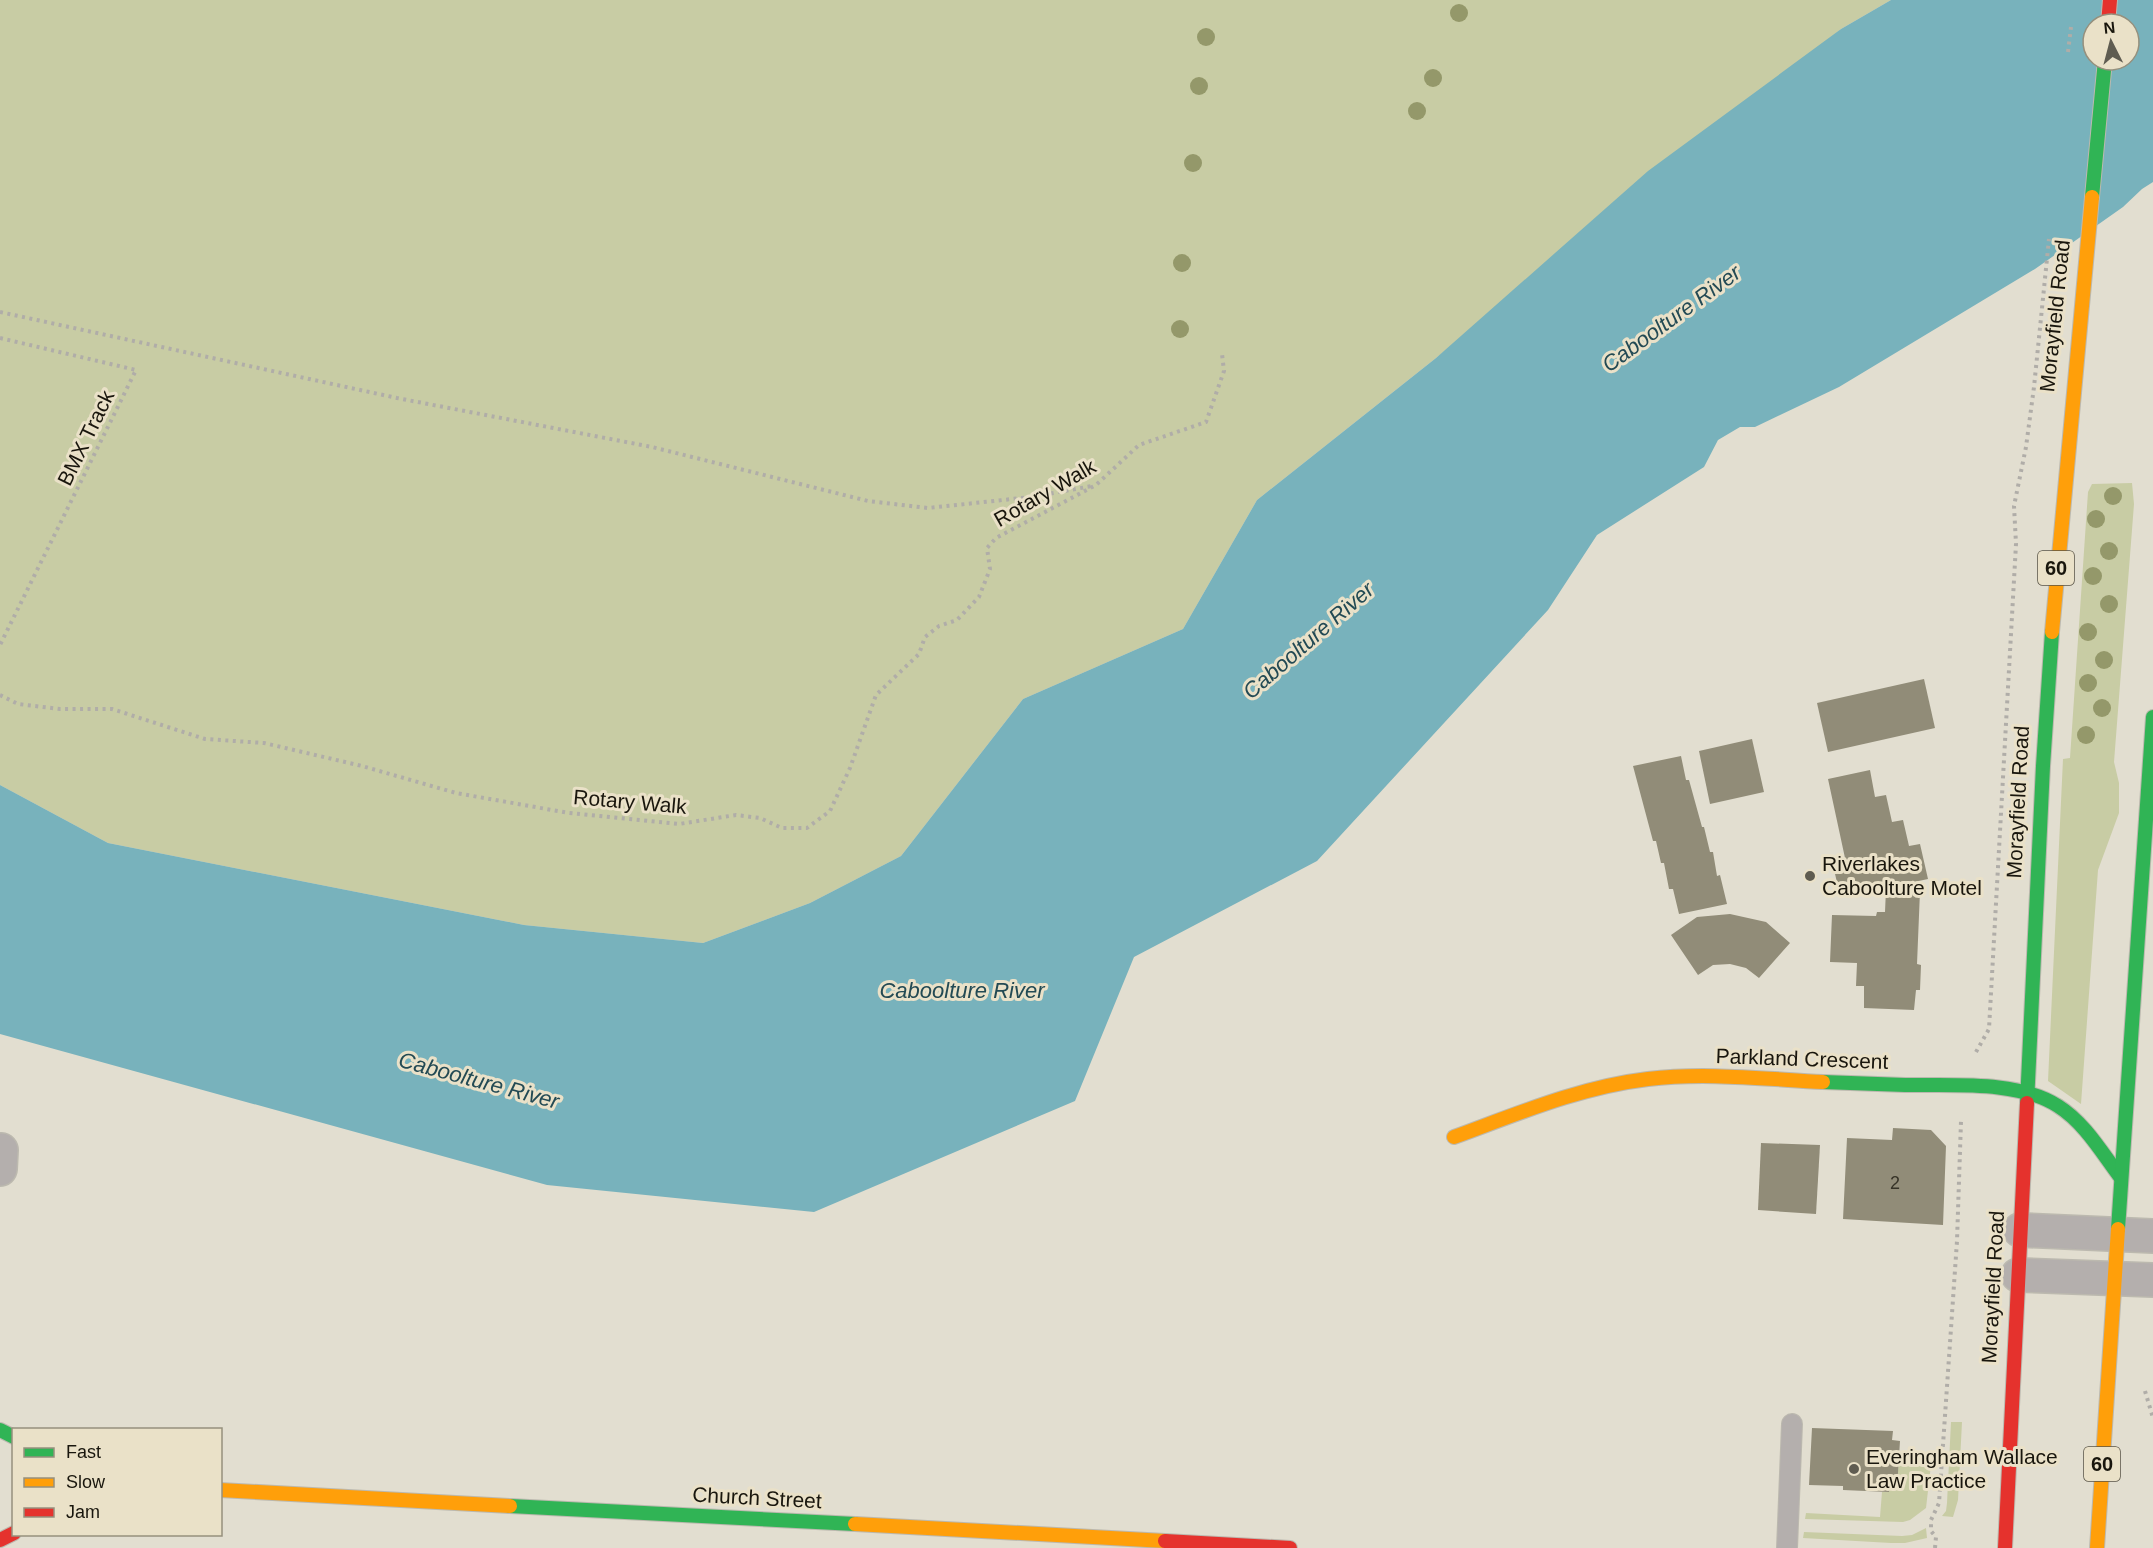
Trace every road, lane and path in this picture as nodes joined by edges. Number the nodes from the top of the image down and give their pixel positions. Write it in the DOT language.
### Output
graph roads {
  1 [pos="2103,72"];
  2 [pos="0,312"];
  3 [pos="0,338"];
  4 [pos="1222,354"];
  5 [pos="2034,387"];
  6 [pos="1096,485"];
  7 [pos="0,645"];
  8 [pos="0,695"];
  9 [pos="2153,717"];
  10 [pos="2150,802"];
  11 [pos="1967,1087"];
  12 [pos="2027,1093"];
  13 [pos="1454,1137"];
  14 [pos="2121,1178"];
  15 [pos="2020,1230"];
  16 [pos="2118,1234"];
  17 [pos="2153,1236"];
  18 [pos="2018,1275"];
  19 [pos="2115,1279"];
  20 [pos="2153,1280"];
  21 [pos="1792,1424"];
  22 [pos="222,1490"];
  23 [pos="1290,1548"];
  24 [pos="1787,1548"];
  25 [pos="1935,1548"];
  26 [pos="2005,1548"];
  27 [pos="2097,1548"];
  1 -- 12 [label="main road, Morayfield Road / 60"];
  2 -- 6 [label="path"];
  3 -- 7 [label="path, BMX Track"];
  4 -- 6 [label="path, Rotary Walk"];
  5 -- 11 [label="path"];
  6 -- 8 [label="path, Rotary Walk"];
  9 -- 10 [label="main road, 60"];
  10 -- 14 [label="main road, 60"];
  11 -- 12 [label="main road, Parkland Crescent"];
  11 -- 13 [label="main road, Parkland Crescent"];
  11 -- 25 [label="path"];
  12 -- 14 [label="main road, Parkland Crescent"];
  12 -- 15 [label="main road, Morayfield Road / 60"];
  14 -- 16 [label="main road, 60"];
  15 -- 16 [label="street"];
  15 -- 18 [label="main road, Morayfield Road / 60"];
  16 -- 17 [label="street"];
  16 -- 19 [label="main road, 60"];
  18 -- 19 [label="street"];
  18 -- 26 [label="main road, Morayfield Road / 60"];
  19 -- 20 [label="street"];
  19 -- 27 [label="main road, 60"];
  21 -- 24 [label="lane"];
  22 -- 23 [label="main road, Church Street"];
}
